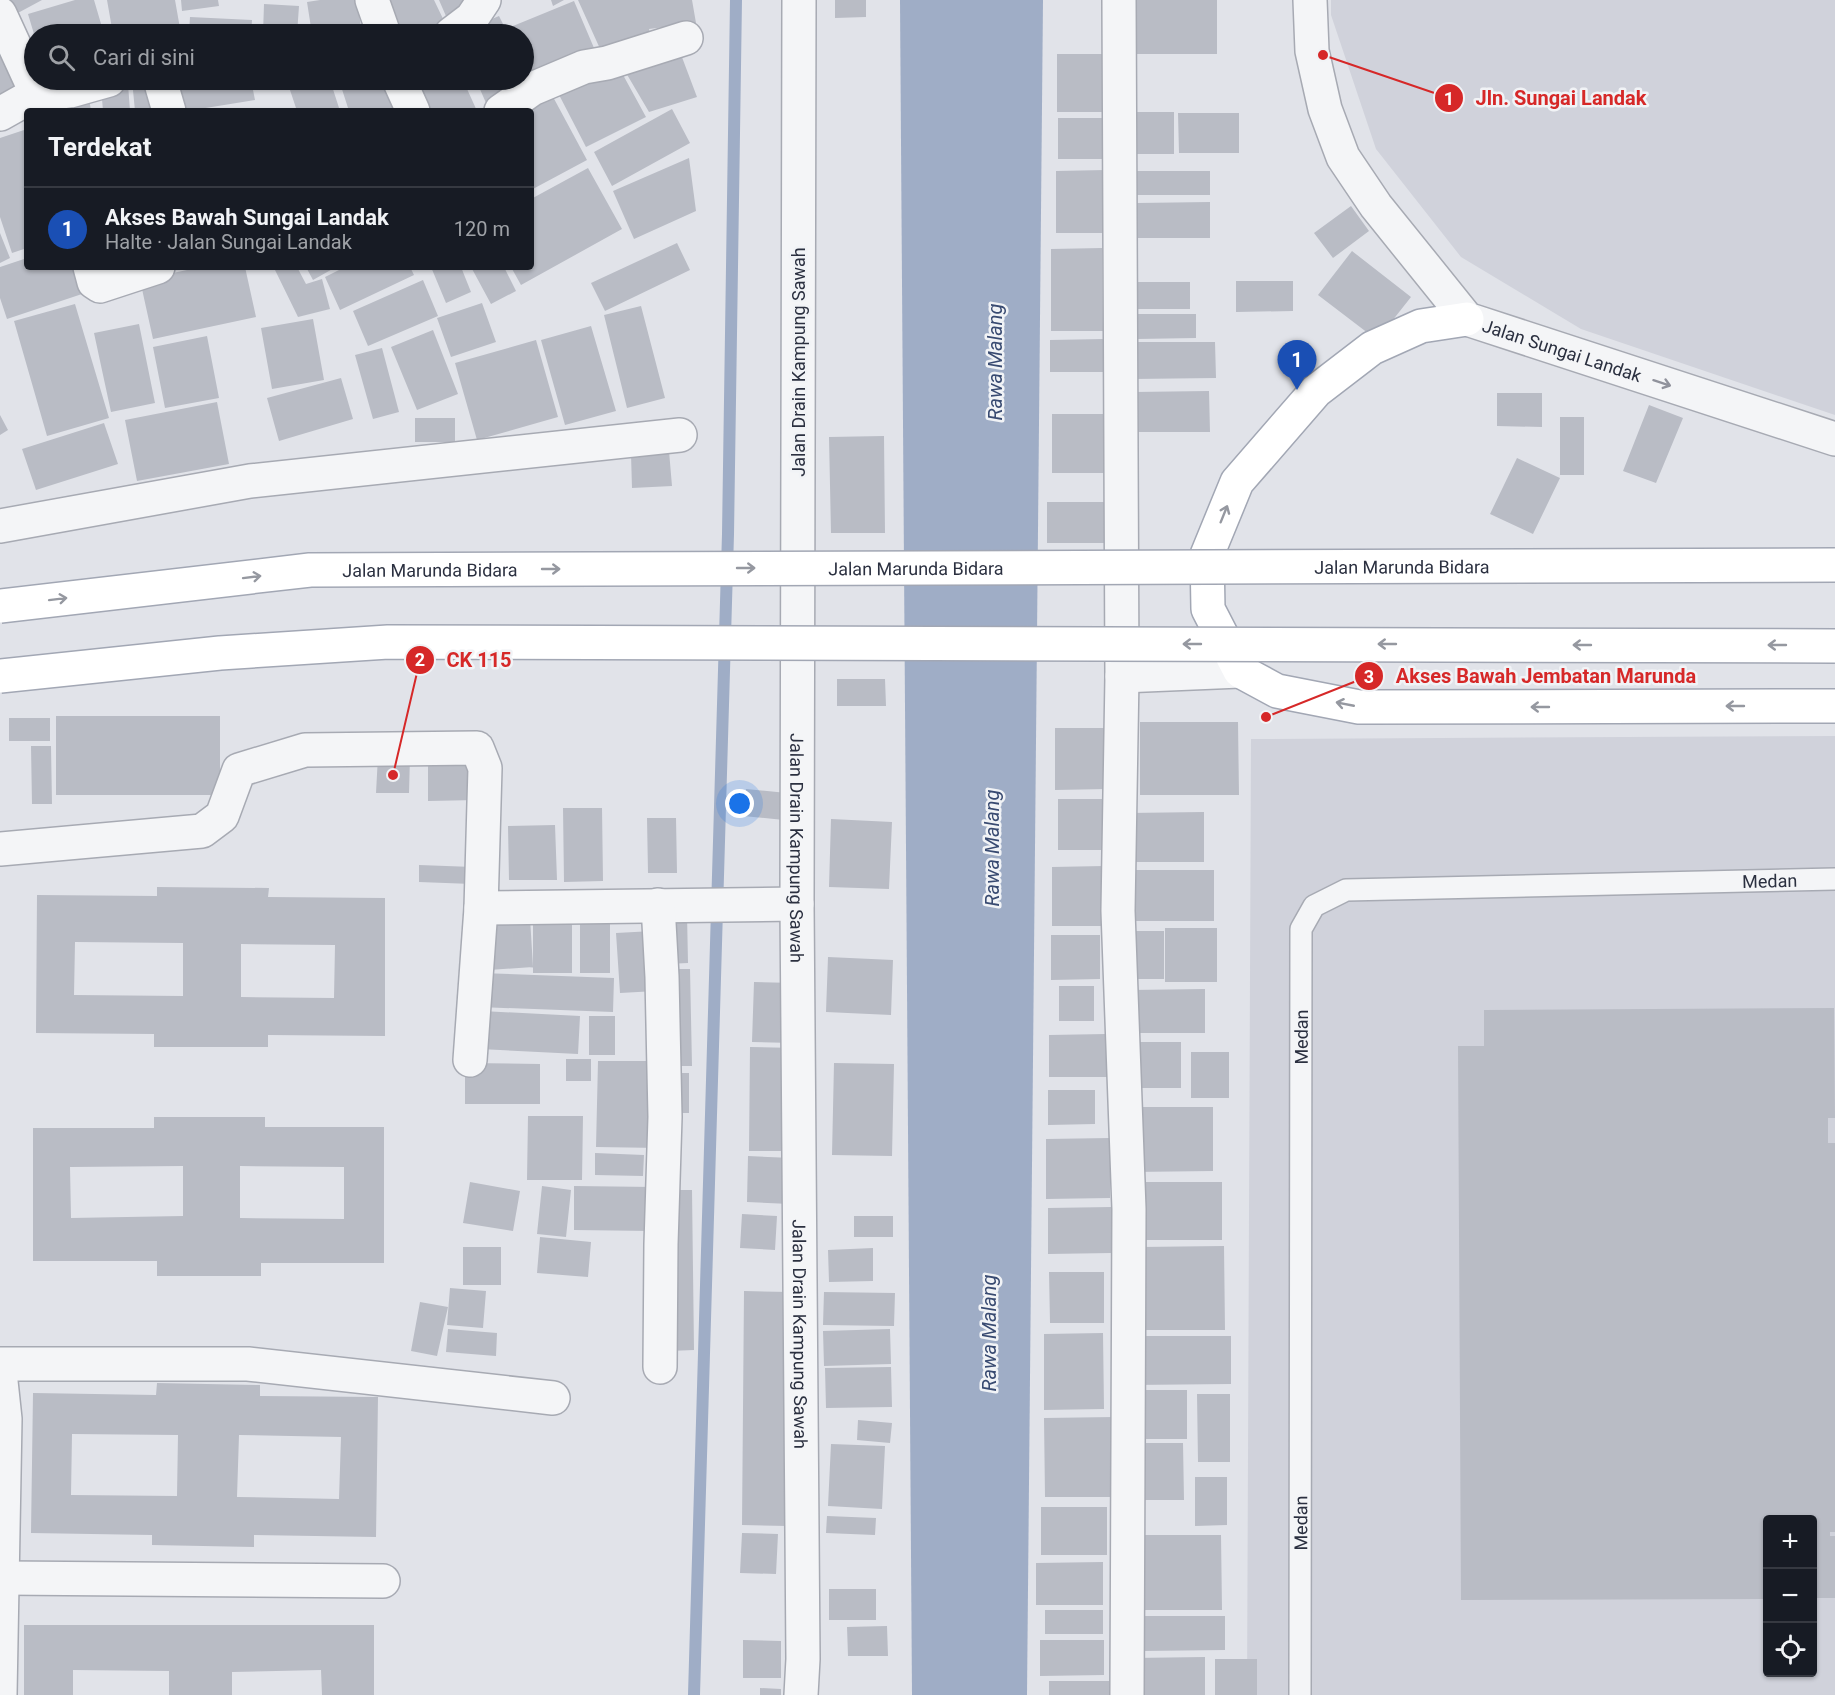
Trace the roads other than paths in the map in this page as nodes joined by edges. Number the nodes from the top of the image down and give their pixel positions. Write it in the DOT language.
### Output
graph roads {
  1 [pos="372,0"];
  2 [pos="484,0"];
  3 [pos="799,0"];
  4 [pos="1119,0"];
  5 [pos="1310,0"];
  6 [pos="0,14"];
  7 [pos="380,24"];
  8 [pos="464,24"];
  9 [pos="686,38"];
  10 [pos="24,66"];
  11 [pos="534,89"];
  12 [pos="74,90"];
  13 [pos="163,90"];
  14 [pos="404,90"];
  15 [pos="532,90"];
  16 [pos="35,103"];
  17 [pos="168,108"];
  18 [pos="412,108"];
  19 [pos="505,108"];
  20 [pos="0,114"];
  21 [pos="91,270"];
  22 [pos="149,270"];
  23 [pos="1467,319"];
  24 [pos="680,435"];
  25 [pos="1835,439"];
  26 [pos="0,526"];
  27 [pos="1122,555"];
  28 [pos="1207,555"];
  29 [pos="1835,565"];
  30 [pos="0,606"];
  31 [pos="1835,645"];
  32 [pos="1240,670"];
  33 [pos="0,676"];
  34 [pos="1122,676"];
  35 [pos="1835,706"];
  36 [pos="0,849"];
  37 [pos="1835,879"];
  38 [pos="797,904"];
  39 [pos="670,905"];
  40 [pos="481,908"];
  41 [pos="470,1060"];
  42 [pos="0,1364"];
  43 [pos="660,1367"];
  44 [pos="0,1372"];
  45 [pos="553,1398"];
  46 [pos="3,1578"];
  47 [pos="383,1581"];
  48 [pos="0,1695"];
  49 [pos="801,1695"];
  50 [pos="1127,1695"];
  51 [pos="1300,1695"];
  1 -- 7 [label="street"];
  2 -- 8 [label="street"];
  3 -- 38 [label="street, Jalan Drain Kampung Sawah"];
  4 -- 27 [label="street"];
  5 -- 23 [label="street, Jalan Sungai Landak"];
  6 -- 10 [label="street"];
  9 -- 11 [label="street"];
  12 -- 16 [label="street"];
  13 -- 17 [label="street"];
  14 -- 18 [label="street"];
  15 -- 19 [label="street"];
  16 -- 20 [label="street"];
  21 -- 22 [label="street"];
  23 -- 25 [label="street, Jalan Sungai Landak, one-way"];
  28 -- 23 [label="main road, one-way"];
  24 -- 26 [label="street"];
  27 -- 28 [label="street"];
  27 -- 34 [label="street"];
  28 -- 32 [label="main road"];
  30 -- 29 [label="main road, Jalan Marunda Bidara, one-way, bridge"];
  31 -- 33 [label="main road, one-way, bridge"];
  32 -- 34 [label="street"];
  35 -- 32 [label="main road, one-way"];
  34 -- 50 [label="street"];
  36 -- 40 [label="street"];
  37 -- 51 [label="lane, Medan"];
  38 -- 39 [label="street"];
  38 -- 49 [label="street, Jalan Drain Kampung Sawah"];
  39 -- 40 [label="street"];
  39 -- 43 [label="street"];
  40 -- 41 [label="street"];
  42 -- 45 [label="street"];
  44 -- 46 [label="street"];
  46 -- 47 [label="street"];
  46 -- 48 [label="street"];
}
